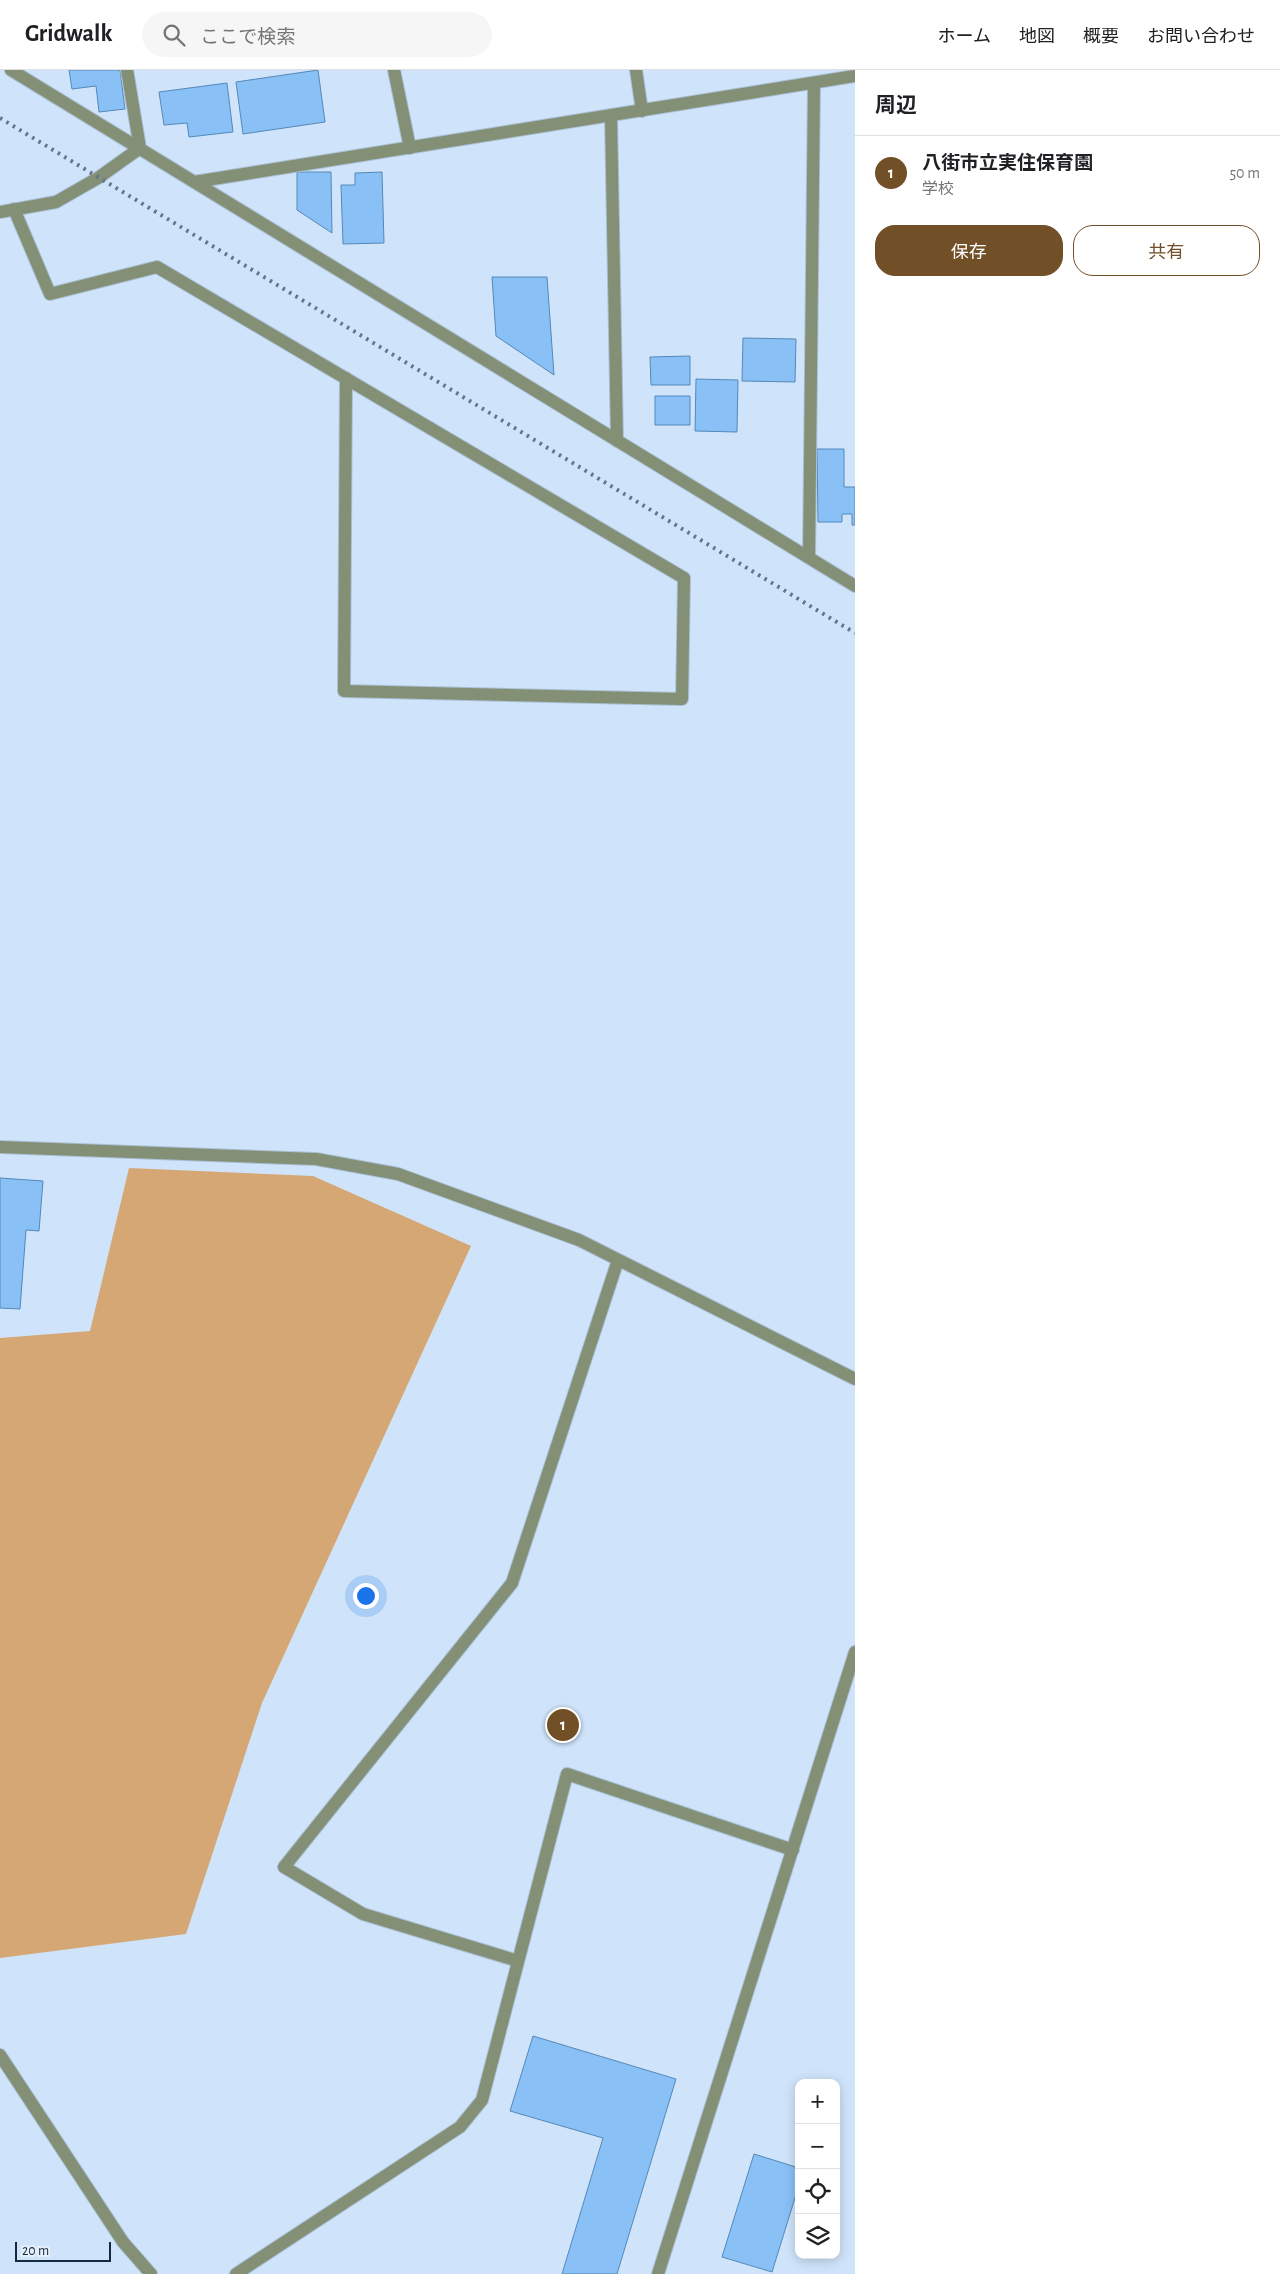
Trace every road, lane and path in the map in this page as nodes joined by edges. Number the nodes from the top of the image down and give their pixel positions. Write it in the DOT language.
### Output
graph roads {
  1 [pos="11,70"];
  2 [pos="127,70"];
  3 [pos="394,70"];
  4 [pos="636,70"];
  5 [pos="826,75"];
  6 [pos="855,76"];
  7 [pos="814,83"];
  8 [pos="642,111"];
  9 [pos="611,116"];
  10 [pos="140,148"];
  11 [pos="410,148"];
  12 [pos="194,182"];
  13 [pos="14,209"];
  14 [pos="0,212"];
  15 [pos="346,378"];
  16 [pos="617,441"];
  17 [pos="809,558"];
  18 [pos="855,586"];
  19 [pos="0,1147"];
  20 [pos="618,1260"];
  21 [pos="855,1379"];
  22 [pos="855,1652"];
  23 [pos="793,1850"];
  24 [pos="518,1961"];
  25 [pos="0,2055"];
  26 [pos="151,2274"];
  27 [pos="236,2274"];
  28 [pos="658,2274"];
  1 -- 10 [label="street"];
  2 -- 10 [label="street"];
  3 -- 11 [label="street"];
  4 -- 8 [label="street"];
  5 -- 6 [label="street"];
  5 -- 7 [label="street"];
  7 -- 8 [label="street"];
  7 -- 17 [label="street"];
  8 -- 9 [label="street"];
  9 -- 11 [label="street"];
  9 -- 16 [label="street"];
  10 -- 12 [label="street"];
  10 -- 13 [label="street"];
  11 -- 12 [label="street"];
  12 -- 16 [label="street"];
  13 -- 14 [label="street"];
  13 -- 15 [label="street"];
  15 -- 15 [label="street"];
  16 -- 17 [label="street"];
  17 -- 18 [label="street"];
  19 -- 20 [label="street"];
  20 -- 21 [label="street"];
  20 -- 24 [label="street"];
  22 -- 23 [label="street"];
  23 -- 24 [label="street"];
  23 -- 28 [label="street"];
  24 -- 27 [label="street"];
  25 -- 26 [label="street"];
}
